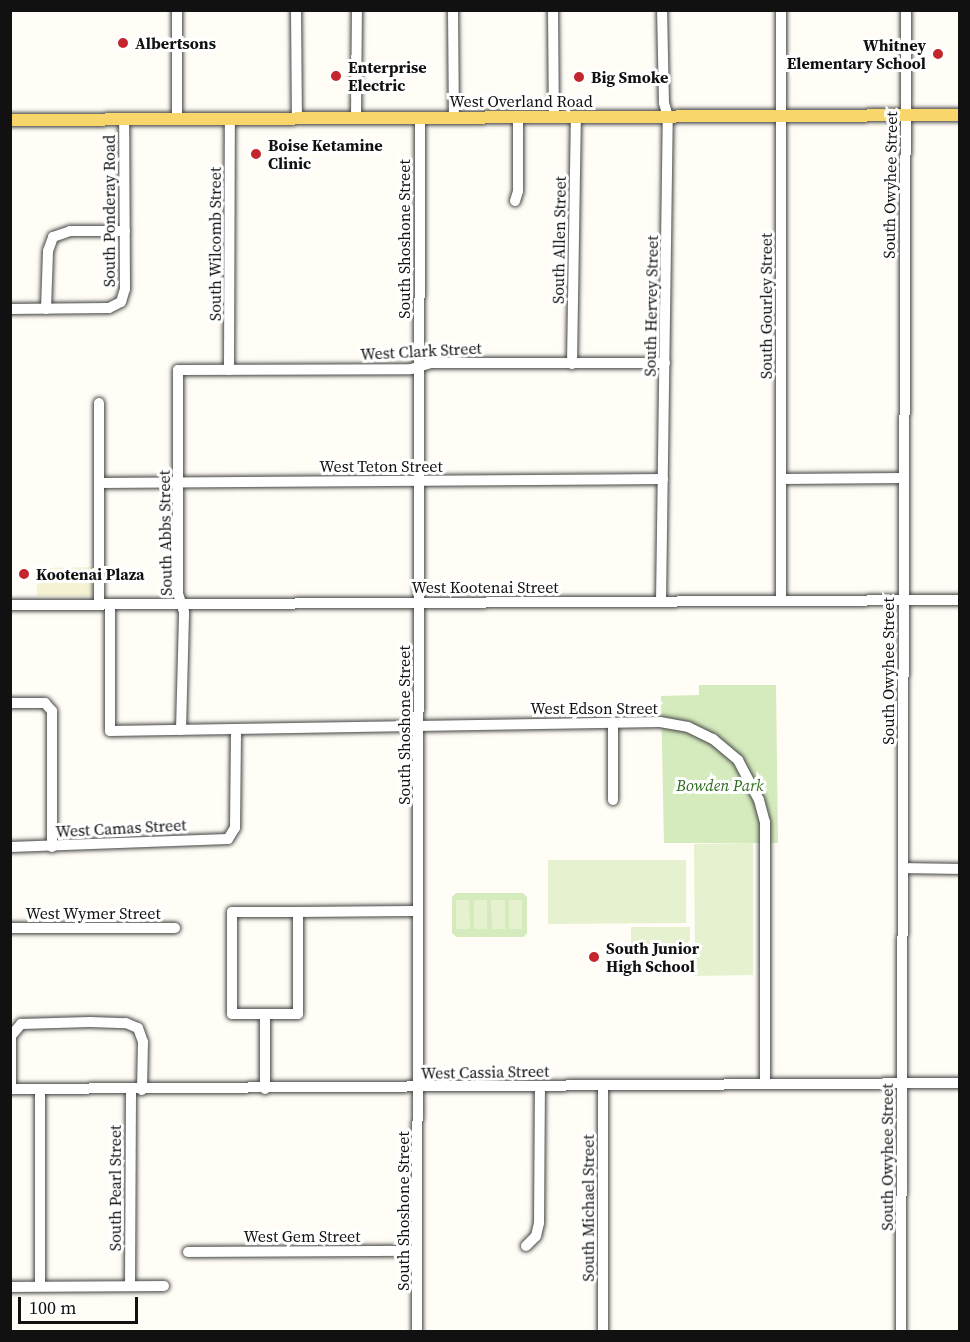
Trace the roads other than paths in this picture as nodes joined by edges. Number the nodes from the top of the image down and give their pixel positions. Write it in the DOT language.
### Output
graph roads {
  1 [pos="177,10"];
  2 [pos="296,10"];
  3 [pos="357,10"];
  4 [pos="453,10"];
  5 [pos="553,10"];
  6 [pos="662,10"];
  7 [pos="781,10"];
  8 [pos="906,10"];
  9 [pos="960,115"];
  10 [pos="781,116"];
  11 [pos="904,116"];
  12 [pos="554,117"];
  13 [pos="576,117"];
  14 [pos="668,117"];
  15 [pos="356,118"];
  16 [pos="420,118"];
  17 [pos="454,118"];
  18 [pos="518,118"];
  19 [pos="177,119"];
  20 [pos="230,119"];
  21 [pos="297,119"];
  22 [pos="16,120"];
  23 [pos="124,120"];
  24 [pos="10,127"];
  25 [pos="514,201"];
  26 [pos="125,231"];
  27 [pos="10,309"];
  28 [pos="46,309"];
  29 [pos="664,363"];
  30 [pos="572,364"];
  31 [pos="419,365"];
  32 [pos="178,370"];
  33 [pos="229,370"];
  34 [pos="99,403"];
  35 [pos="903,478"];
  36 [pos="663,479"];
  37 [pos="782,479"];
  38 [pos="419,481"];
  39 [pos="179,482"];
  40 [pos="99,483"];
  41 [pos="960,600"];
  42 [pos="781,601"];
  43 [pos="903,601"];
  44 [pos="418,602"];
  45 [pos="661,602"];
  46 [pos="182,604"];
  47 [pos="10,605"];
  48 [pos="104,605"];
  49 [pos="10,704"];
  50 [pos="613,722"];
  51 [pos="418,723"];
  52 [pos="181,730"];
  53 [pos="236,730"];
  54 [pos="613,800"];
  55 [pos="10,847"];
  56 [pos="52,847"];
  57 [pos="903,868"];
  58 [pos="960,868"];
  59 [pos="418,911"];
  60 [pos="298,912"];
  61 [pos="10,928"];
  62 [pos="175,928"];
  63 [pos="265,1014"];
  64 [pos="960,1083"];
  65 [pos="765,1084"];
  66 [pos="902,1084"];
  67 [pos="603,1085"];
  68 [pos="540,1086"];
  69 [pos="418,1088"];
  70 [pos="11,1089"];
  71 [pos="265,1089"];
  72 [pos="131,1090"];
  73 [pos="142,1090"];
  74 [pos="40,1091"];
  75 [pos="526,1246"];
  76 [pos="417,1251"];
  77 [pos="188,1252"];
  78 [pos="40,1286"];
  79 [pos="130,1286"];
  80 [pos="164,1286"];
  81 [pos="10,1287"];
  82 [pos="417,1332"];
  83 [pos="603,1332"];
  84 [pos="901,1332"];
  1 -- 19 [label="street"];
  2 -- 21 [label="street"];
  3 -- 15 [label="street"];
  4 -- 17 [label="street"];
  5 -- 12 [label="street"];
  6 -- 14 [label="street, South Hervey Street"];
  7 -- 10 [label="street, South Gourley Street"];
  8 -- 11 [label="street, South Owyhee Street"];
  9 -- 11 [label="main road, West Overland Road"];
  10 -- 11 [label="main road, West Overland Road"];
  10 -- 14 [label="main road, West Overland Road"];
  10 -- 37 [label="street, South Gourley Street"];
  11 -- 35 [label="street, South Owyhee Street"];
  12 -- 13 [label="main road, West Overland Road"];
  12 -- 18 [label="main road, West Overland Road"];
  13 -- 14 [label="main road, West Overland Road"];
  13 -- 30 [label="street, South Allen Street"];
  14 -- 29 [label="street, South Hervey Street"];
  15 -- 16 [label="main road, West Overland Road"];
  15 -- 21 [label="main road, West Overland Road"];
  16 -- 17 [label="main road, West Overland Road"];
  16 -- 31 [label="street, South Shoshone Street"];
  17 -- 18 [label="main road, West Overland Road"];
  18 -- 25 [label="street"];
  19 -- 20 [label="main road, West Overland Road"];
  19 -- 23 [label="main road, West Overland Road"];
  20 -- 21 [label="main road, West Overland Road"];
  20 -- 33 [label="street, South Wilcomb Street"];
  22 -- 23 [label="main road, West Overland Road"];
  22 -- 24 [label="main road"];
  23 -- 26 [label="street, South Ponderay Road"];
  26 -- 28 [label="street"];
  26 -- 28 [label="street, South Ponderay Road"];
  27 -- 28 [label="street"];
  29 -- 30 [label="street, West Clark Street"];
  29 -- 36 [label="street, South Hervey Street"];
  30 -- 31 [label="street, West Clark Street"];
  31 -- 33 [label="street, West Clark Street"];
  31 -- 38 [label="street, South Shoshone Street"];
  32 -- 33 [label="street, West Clark Street"];
  32 -- 39 [label="street, South Abbs Street"];
  34 -- 40 [label="street"];
  35 -- 37 [label="street"];
  35 -- 43 [label="street, South Owyhee Street"];
  36 -- 38 [label="street, West Teton Street"];
  36 -- 45 [label="street, South Hervey Street"];
  37 -- 42 [label="street, South Gourley Street"];
  38 -- 39 [label="street, West Teton Street"];
  38 -- 44 [label="street, South Shoshone Street"];
  39 -- 40 [label="street, West Teton Street"];
  39 -- 46 [label="street, South Abbs Street"];
  40 -- 48 [label="street"];
  41 -- 43 [label="street, West Kootenai Street"];
  42 -- 43 [label="street, West Kootenai Street"];
  42 -- 45 [label="street, West Kootenai Street"];
  43 -- 57 [label="street, South Owyhee Street"];
  44 -- 45 [label="street, West Kootenai Street"];
  44 -- 46 [label="street, West Kootenai Street"];
  44 -- 51 [label="street, South Shoshone Street"];
  46 -- 48 [label="street, West Kootenai Street"];
  46 -- 52 [label="street, South Abbs Street"];
  47 -- 48 [label="street, West Kootenai Street"];
  48 -- 52 [label="street, West Edson Street"];
  49 -- 56 [label="street"];
  50 -- 51 [label="street, West Edson Street"];
  50 -- 54 [label="street"];
  50 -- 65 [label="street, West Edson Street"];
  51 -- 53 [label="street, West Edson Street"];
  51 -- 59 [label="street, South Shoshone Street"];
  52 -- 53 [label="street, West Edson Street"];
  53 -- 56 [label="street, West Camas Street"];
  55 -- 56 [label="street, West Camas Street"];
  57 -- 58 [label="street"];
  57 -- 66 [label="street, South Owyhee Street"];
  59 -- 60 [label="street"];
  59 -- 69 [label="street, South Shoshone Street"];
  60 -- 63 [label="street"];
  60 -- 63 [label="street"];
  61 -- 62 [label="street, West Wymer Street"];
  63 -- 71 [label="street"];
  64 -- 66 [label="street, West Cassia Street"];
  65 -- 66 [label="street, West Cassia Street"];
  65 -- 67 [label="street, West Cassia Street"];
  66 -- 84 [label="street, South Owyhee Street"];
  67 -- 68 [label="street, West Cassia Street"];
  67 -- 83 [label="street, South Michael Street"];
  68 -- 69 [label="street, West Cassia Street"];
  68 -- 75 [label="street"];
  69 -- 71 [label="street, West Cassia Street"];
  69 -- 76 [label="street, South Shoshone Street"];
  70 -- 73 [label="street"];
  70 -- 74 [label="street, West Cassia Street"];
  71 -- 73 [label="street, West Cassia Street"];
  72 -- 73 [label="street, West Cassia Street"];
  72 -- 74 [label="street, West Cassia Street"];
  72 -- 79 [label="street, South Pearl Street"];
  74 -- 78 [label="street"];
  76 -- 77 [label="street, West Gem Street"];
  76 -- 82 [label="street, South Shoshone Street"];
  78 -- 79 [label="street"];
  78 -- 81 [label="street"];
  79 -- 80 [label="street"];
}
